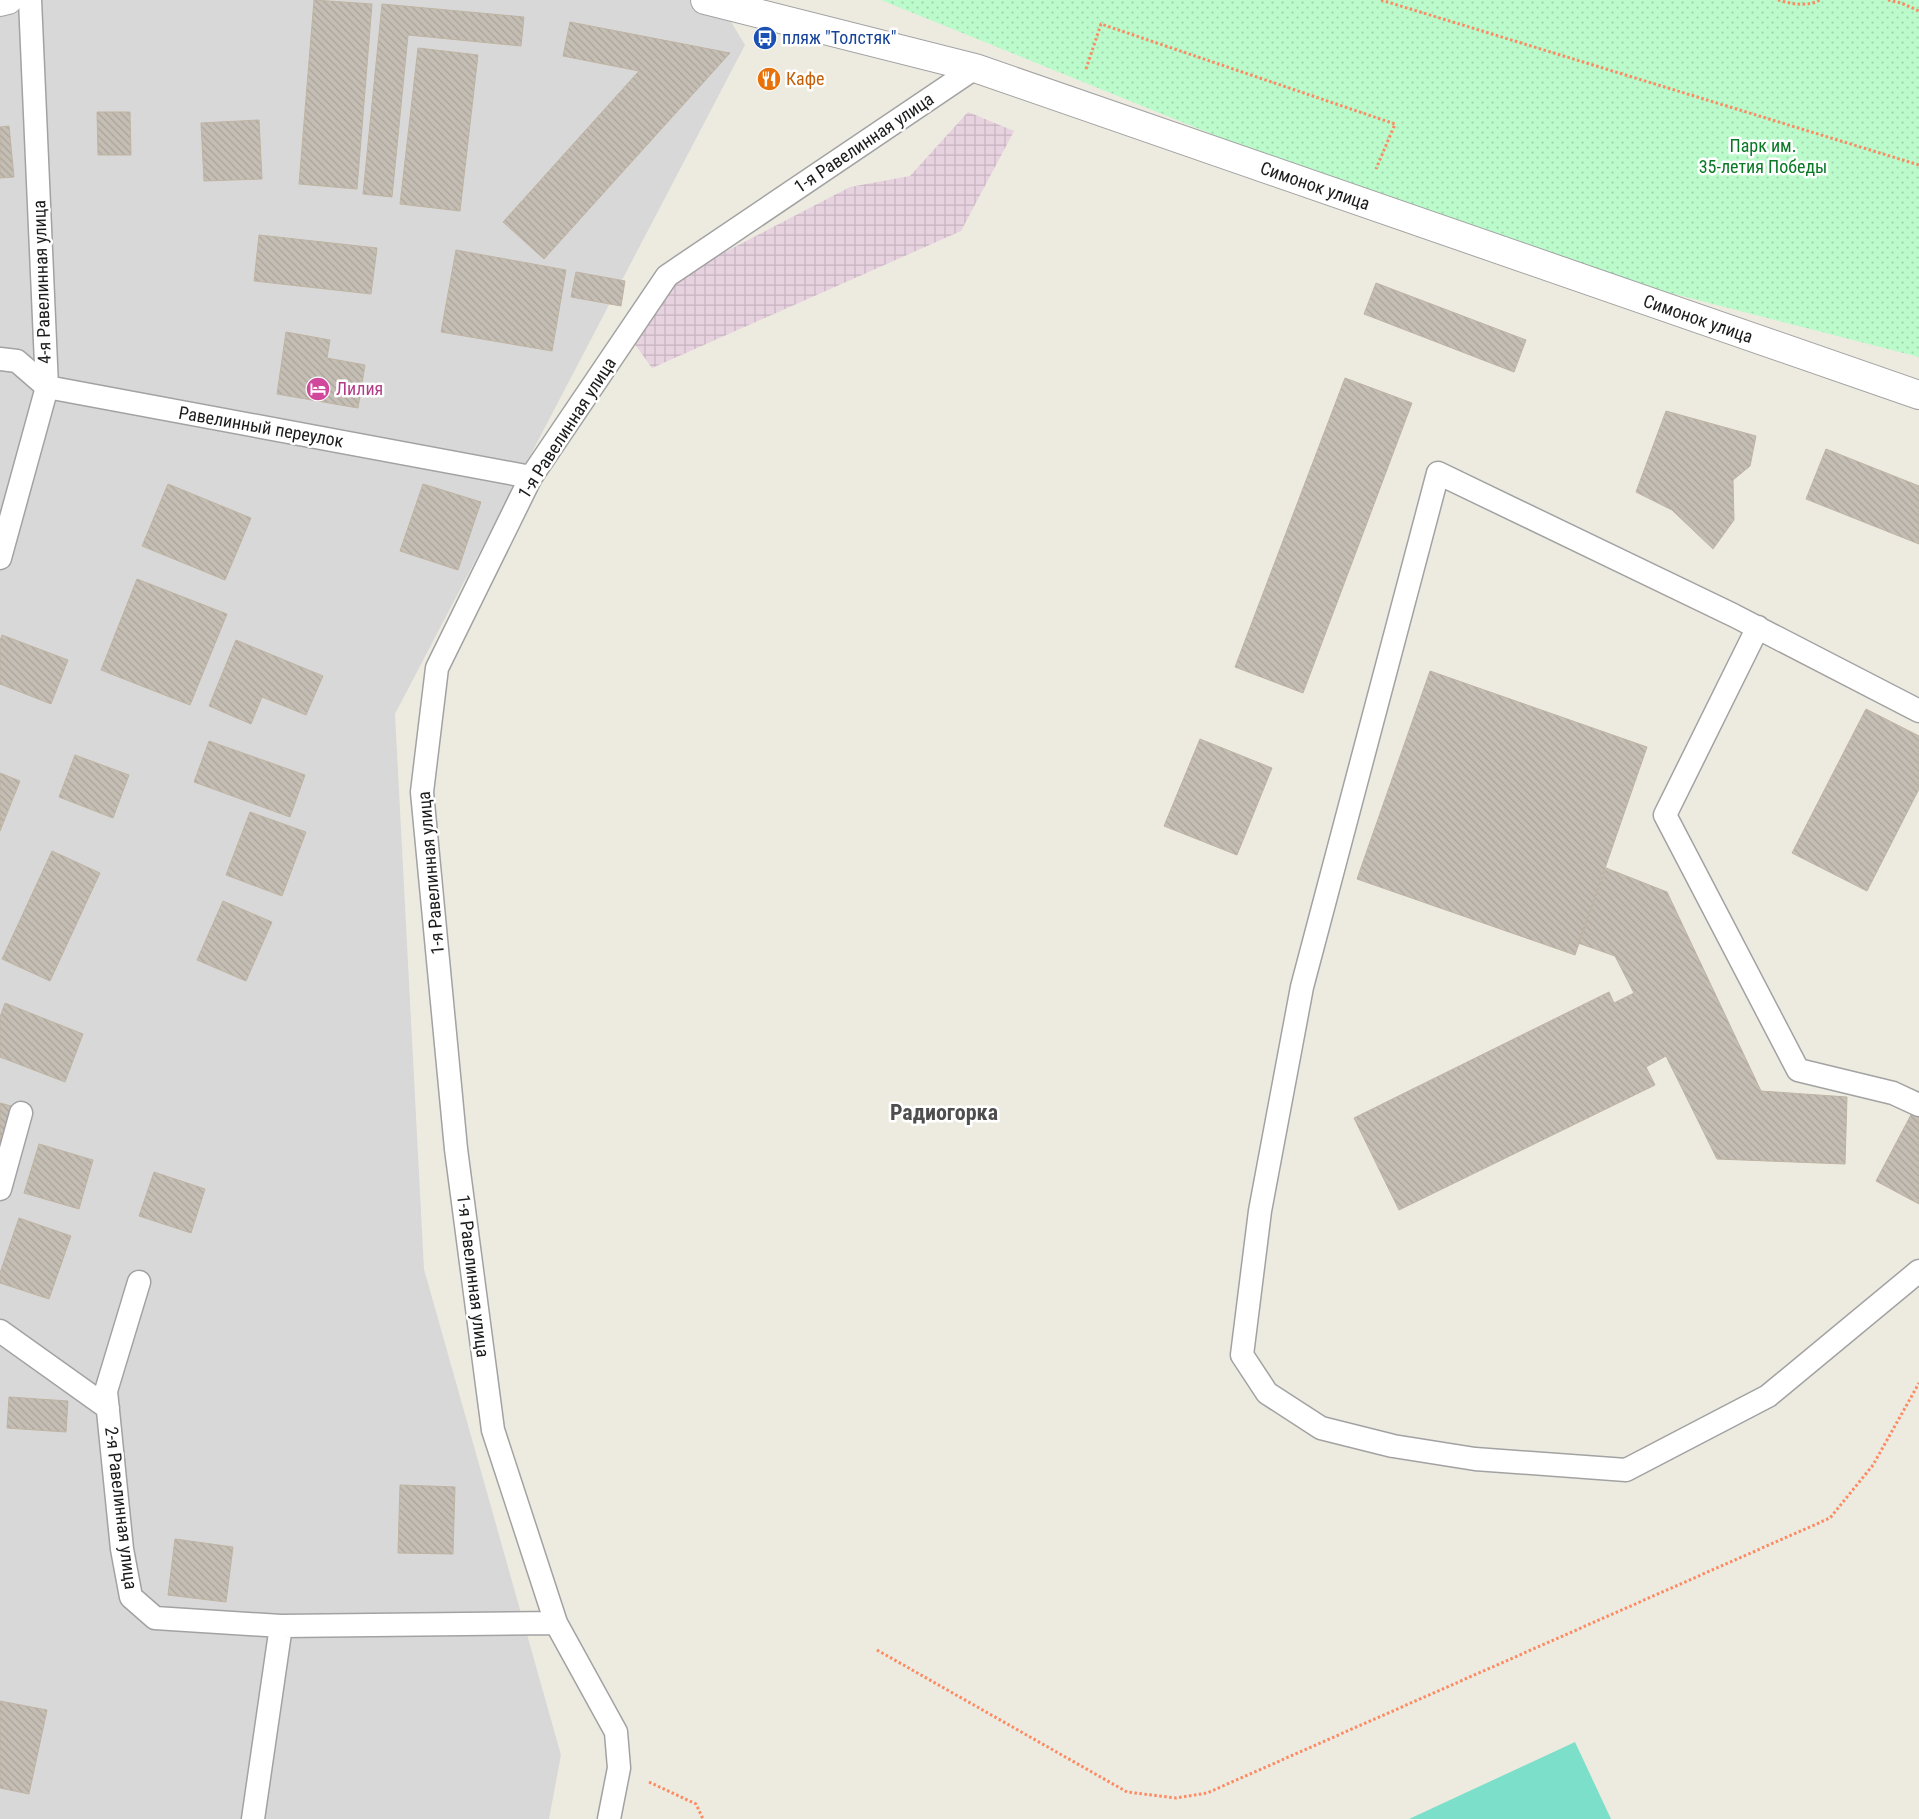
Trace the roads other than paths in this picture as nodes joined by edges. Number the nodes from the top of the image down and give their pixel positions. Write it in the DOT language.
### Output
graph roads {
  1 [pos="8,0"];
  2 [pos="30,0"];
  3 [pos="717,1"];
  4 [pos="0,2"];
  5 [pos="975,68"];
  6 [pos="0,359"];
  7 [pos="47,387"];
  8 [pos="1919,395"];
  9 [pos="531,477"];
  10 [pos="0,558"];
  11 [pos="1758,627"];
  12 [pos="1919,711"];
  13 [pos="1919,1105"];
  14 [pos="21,1113"];
  15 [pos="0,1189"];
  16 [pos="1919,1272"];
  17 [pos="139,1282"];
  18 [pos="0,1331"];
  19 [pos="108,1408"];
  20 [pos="556,1623"];
  21 [pos="281,1626"];
  22 [pos="253,1819"];
  23 [pos="609,1819"];
  1 -- 4 [label="street"];
  2 -- 7 [label="lane, 4-я Равелинная улица"];
  3 -- 5 [label="street, Симонок улица"];
  5 -- 8 [label="street, Симонок улица"];
  5 -- 9 [label="lane, 1-я Равелинная улица"];
  6 -- 7 [label="lane"];
  7 -- 9 [label="lane, Равелинный переулок"];
  7 -- 10 [label="lane, 4-я Равелинная улица"];
  9 -- 20 [label="lane, 1-я Равелинная улица"];
  11 -- 12 [label="lane"];
  11 -- 13 [label="lane"];
  11 -- 16 [label="lane"];
  14 -- 15 [label="lane"];
  17 -- 19 [label="lane, 2-я Равелинная улица"];
  18 -- 19 [label="lane"];
  19 -- 21 [label="lane, 2-я Равелинная улица"];
  20 -- 21 [label="lane, 2-я Равелинная улица"];
  20 -- 23 [label="lane, 1-я Равелинная улица"];
  21 -- 22 [label="lane"];
}
